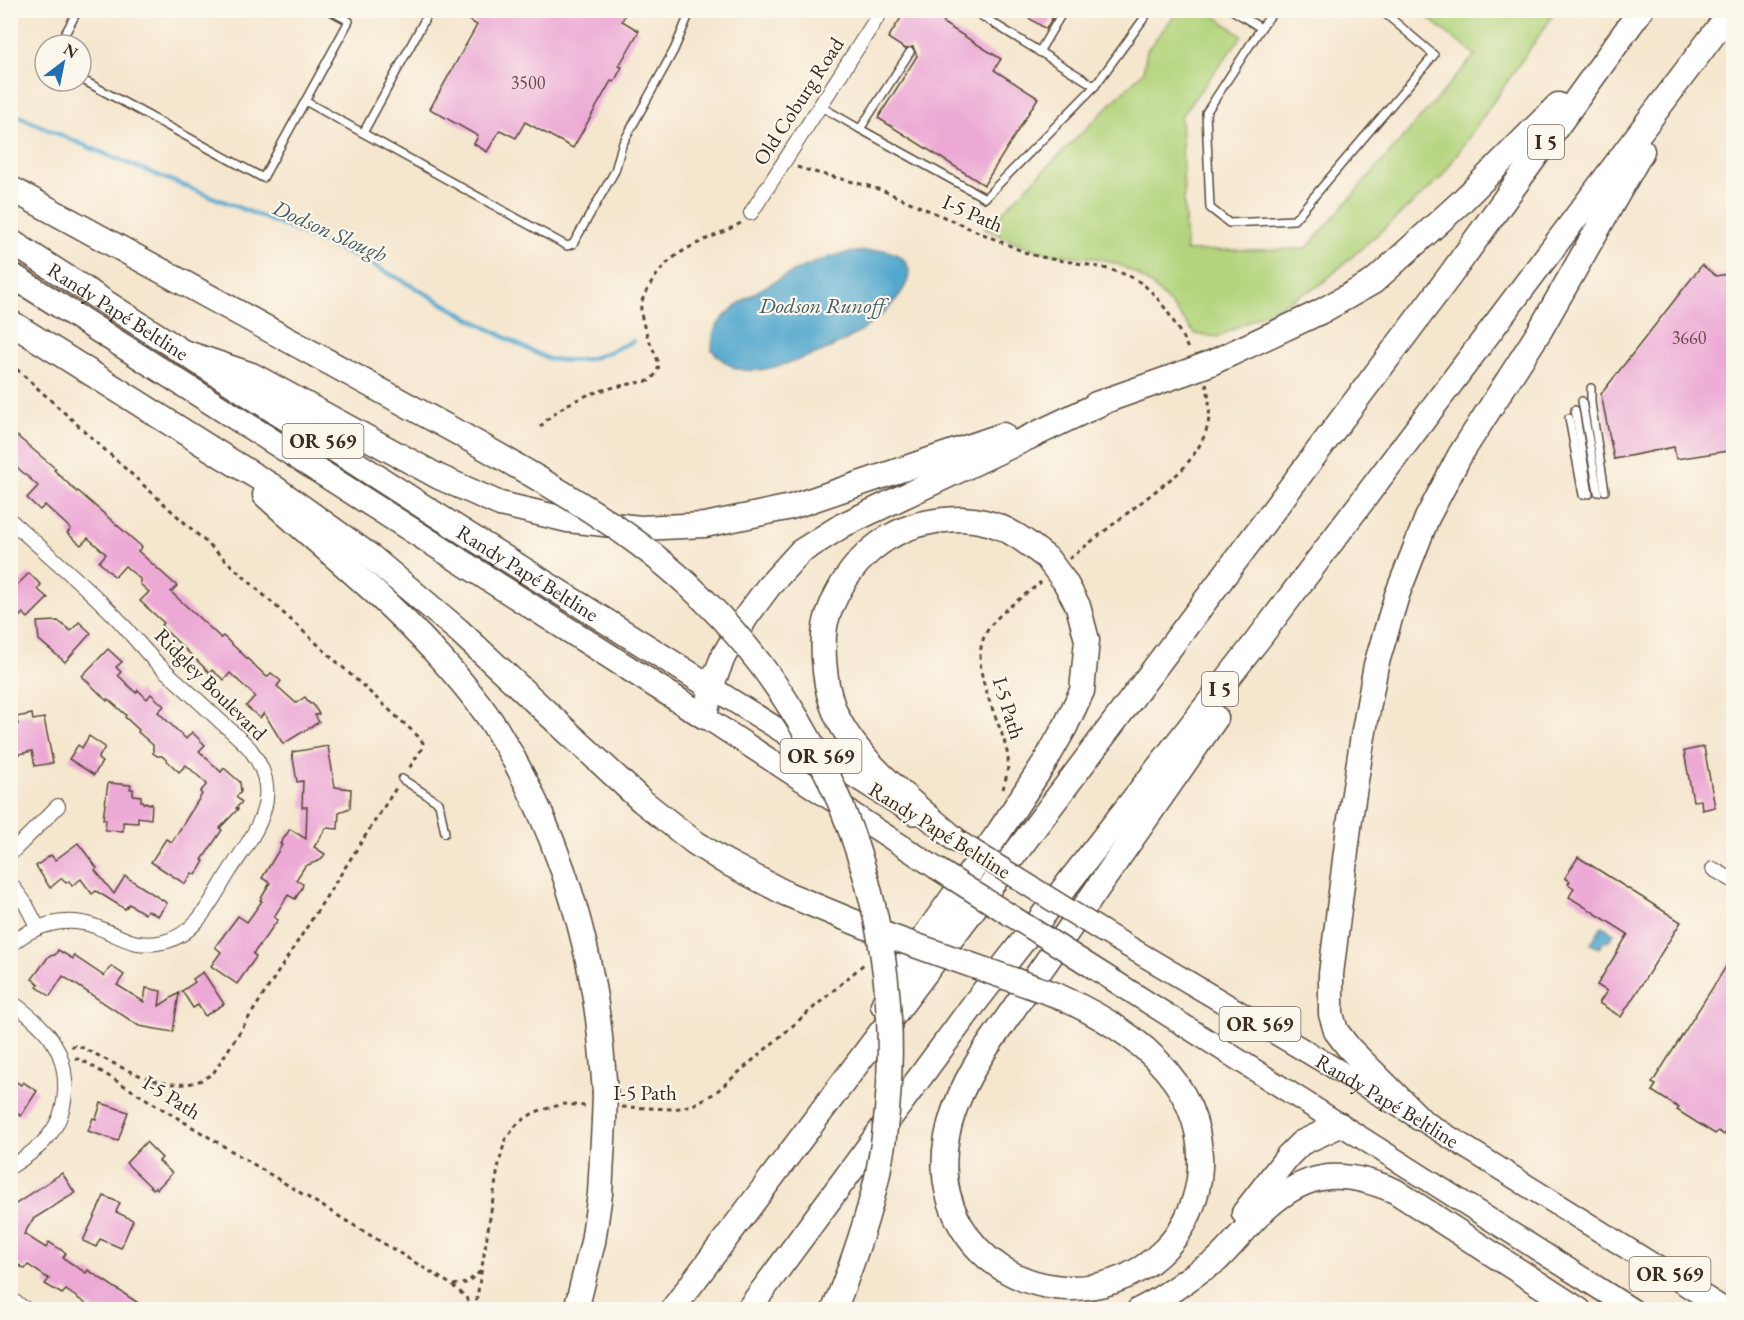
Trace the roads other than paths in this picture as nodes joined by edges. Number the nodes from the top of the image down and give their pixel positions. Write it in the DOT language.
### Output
graph roads {
  1 [pos="78,10"];
  2 [pos="329,10"];
  3 [pos="430,10"];
  4 [pos="691,10"];
  5 [pos="882,10"];
  6 [pos="972,10"];
  7 [pos="1064,10"];
  8 [pos="1150,10"];
  9 [pos="1233,10"];
  10 [pos="1275,10"];
  11 [pos="1380,10"];
  12 [pos="1641,10"];
  13 [pos="1732,10"];
  14 [pos="1261,28"];
  15 [pos="66,33"];
  16 [pos="1612,51"];
  17 [pos="910,52"];
  18 [pos="1038,52"];
  19 [pos="1690,66"];
  20 [pos="93,86"];
  21 [pos="1095,86"];
  22 [pos="305,101"];
  23 [pos="820,106"];
  24 [pos="860,129"];
  25 [pos="363,133"];
  26 [pos="10,188"];
  27 [pos="751,213"];
  28 [pos="10,241"];
  29 [pos="10,274"];
  30 [pos="10,322"];
  31 [pos="187,353"];
  32 [pos="1591,388"];
  33 [pos="1110,399"];
  34 [pos="1582,401"];
  35 [pos="1575,410"];
  36 [pos="1569,418"];
  37 [pos="224,457"];
  38 [pos="10,520"];
  39 [pos="1260,637"];
  40 [pos="711,687"];
  41 [pos="705,717"];
  42 [pos="402,779"];
  43 [pos="58,806"];
  44 [pos="445,833"];
  45 [pos="956,840"];
  46 [pos="10,854"];
  47 [pos="1713,869"];
  48 [pos="1734,881"];
  49 [pos="10,884"];
  50 [pos="38,928"];
  51 [pos="10,946"];
  52 [pos="10,1001"];
  53 [pos="859,1061"];
  54 [pos="1419,1118"];
  55 [pos="1340,1125"];
  56 [pos="10,1167"];
  57 [pos="1198,1272"];
  58 [pos="10,1299"];
  59 [pos="27,1310"];
  60 [pos="576,1310"];
  61 [pos="672,1310"];
  62 [pos="748,1310"];
  63 [pos="834,1310"];
  64 [pos="1139,1310"];
  65 [pos="1579,1310"];
  66 [pos="1634,1310"];
  67 [pos="1725,1310"];
  1 -- 15 [label="lane"];
  2 -- 22 [label="lane"];
  3 -- 25 [label="lane"];
  4 -- 25 [label="lane"];
  5 -- 23 [label="street, Old Coburg Road"];
  6 -- 18 [label="lane"];
  7 -- 18 [label="lane"];
  8 -- 21 [label="lane"];
  9 -- 14 [label="lane"];
  10 -- 14 [label="lane"];
  11 -- 14 [label="lane"];
  12 -- 16 [label="highway, I 5"];
  13 -- 19 [label="highway, I 5"];
  16 -- 33 [label="highway"];
  16 -- 53 [label="highway, I 5"];
  17 -- 24 [label="lane"];
  18 -- 21 [label="lane"];
  19 -- 39 [label="highway, I 5"];
  19 -- 54 [label="highway"];
  20 -- 22 [label="lane"];
  21 -- 24 [label="lane"];
  22 -- 25 [label="lane"];
  23 -- 24 [label="lane"];
  23 -- 27 [label="street, Old Coburg Road"];
  26 -- 63 [label="highway, bridge"];
  28 -- 31 [label="highway, Randy Papé Beltline / OR 569"];
  29 -- 41 [label="highway, Randy Papé Beltline / OR 569"];
  30 -- 37 [label="highway"];
  31 -- 33 [label="highway"];
  31 -- 40 [label="highway, Randy Papé Beltline / OR 569"];
  32 -- 34 [label="lane"];
  33 -- 40 [label="highway"];
  35 -- 36 [label="lane"];
  37 -- 39 [label="highway, bridge"];
  37 -- 60 [label="highway"];
  38 -- 50 [label="street, Ridgley Boulevard"];
  39 -- 62 [label="highway, I 5"];
  40 -- 41 [label="highway"];
  40 -- 45 [label="main road, Randy Papé Beltline / OR 569"];
  41 -- 55 [label="main road, Randy Papé Beltline / OR 569, bridge"];
  42 -- 44 [label="lane"];
  43 -- 46 [label="street"];
  45 -- 53 [label="highway"];
  45 -- 54 [label="main road, Randy Papé Beltline / OR 569, bridge"];
  47 -- 48 [label="street"];
  49 -- 50 [label="street"];
  50 -- 51 [label="street, Ridgley Boulevard"];
  52 -- 56 [label="street"];
  53 -- 61 [label="highway, I 5"];
  54 -- 67 [label="main road, Randy Papé Beltline / OR 569"];
  55 -- 57 [label="highway"];
  55 -- 66 [label="main road, Randy Papé Beltline / OR 569"];
  57 -- 64 [label="highway"];
  57 -- 65 [label="highway"];
  58 -- 59 [label="street"];
}
